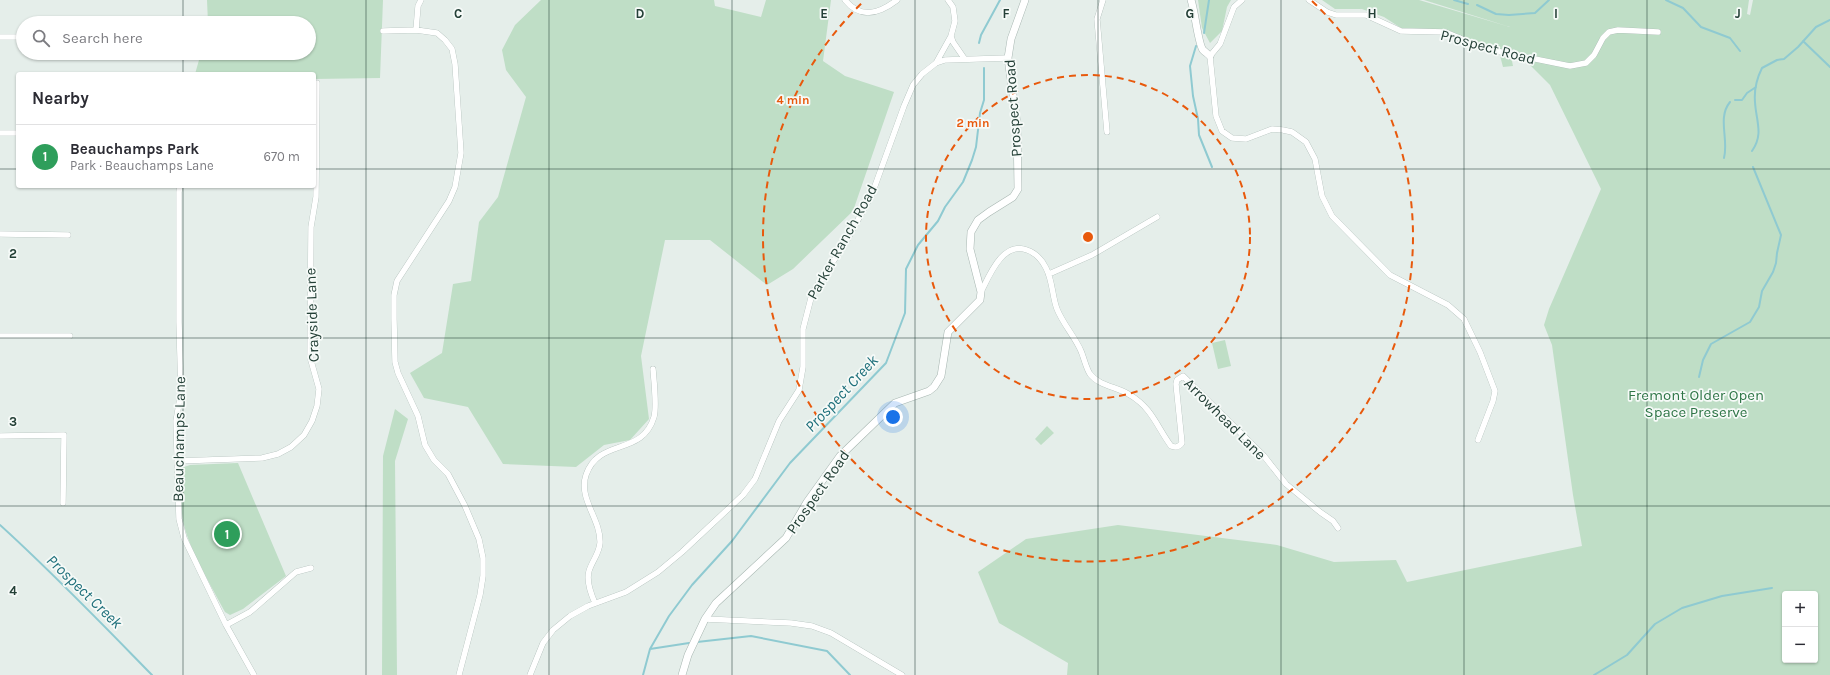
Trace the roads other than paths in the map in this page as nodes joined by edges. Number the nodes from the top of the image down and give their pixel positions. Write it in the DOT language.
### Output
graph roads {
  1 [pos="421,0"];
  2 [pos="845,0"];
  3 [pos="897,0"];
  4 [pos="948,0"];
  5 [pos="1025,0"];
  6 [pos="1103,0"];
  7 [pos="1191,0"];
  8 [pos="1242,0"];
  9 [pos="1309,0"];
  10 [pos="416,30"];
  11 [pos="383,31"];
  12 [pos="1658,32"];
  13 [pos="951,36"];
  14 [pos="0,37"];
  15 [pos="16,37"];
  16 [pos="1210,56"];
  17 [pos="964,58"];
  18 [pos="1008,58"];
  19 [pos="936,63"];
  20 [pos="317,83"];
  21 [pos="316,117"];
  22 [pos="1107,132"];
  23 [pos="0,133"];
  24 [pos="16,133"];
  25 [pos="180,188"];
  26 [pos="316,188"];
  27 [pos="1157,217"];
  28 [pos="0,234"];
  29 [pos="68,235"];
  30 [pos="1049,274"];
  31 [pos="981,292"];
  32 [pos="0,336"];
  33 [pos="70,336"];
  34 [pos="653,369"];
  35 [pos="0,436"];
  36 [pos="1478,440"];
  37 [pos="177,460"];
  38 [pos="63,503"];
  39 [pos="1338,528"];
  40 [pos="311,568"];
  41 [pos="595,603"];
  42 [pos="705,619"];
  43 [pos="226,625"];
  44 [pos="254,675"];
  45 [pos="459,675"];
  46 [pos="530,675"];
  47 [pos="682,675"];
  48 [pos="902,675"];
  1 -- 10 [label="street"];
  2 -- 3 [label="street"];
  4 -- 13 [label="street"];
  5 -- 18 [label="street, Prospect Road"];
  6 -- 22 [label="street"];
  7 -- 16 [label="street"];
  8 -- 16 [label="street"];
  9 -- 12 [label="street, Prospect Road"];
  10 -- 11 [label="street"];
  10 -- 45 [label="street"];
  13 -- 17 [label="street"];
  13 -- 19 [label="street, Parker Ranch Road"];
  14 -- 15 [label="street"];
  16 -- 36 [label="street"];
  17 -- 18 [label="street, Parker Ranch Road"];
  17 -- 19 [label="street, Parker Ranch Road"];
  18 -- 31 [label="street, Prospect Road"];
  19 -- 41 [label="street, Parker Ranch Road"];
  20 -- 21 [label="street, Crayside Lane"];
  23 -- 24 [label="street"];
  25 -- 37 [label="street, Beauchamps Lane"];
  26 -- 37 [label="street, Crayside Lane"];
  27 -- 30 [label="street"];
  28 -- 29 [label="street"];
  30 -- 31 [label="street, Arrowhead Lane"];
  30 -- 39 [label="street, Arrowhead Lane"];
  31 -- 42 [label="street, Prospect Road"];
  32 -- 33 [label="street"];
  34 -- 41 [label="street"];
  35 -- 38 [label="street"];
  37 -- 43 [label="street, Beauchamps Lane"];
  40 -- 43 [label="street"];
  41 -- 46 [label="street, Parker Ranch Road"];
  42 -- 47 [label="street, Prospect Road"];
  42 -- 48 [label="street"];
  43 -- 44 [label="street, Beauchamps Lane"];
}
